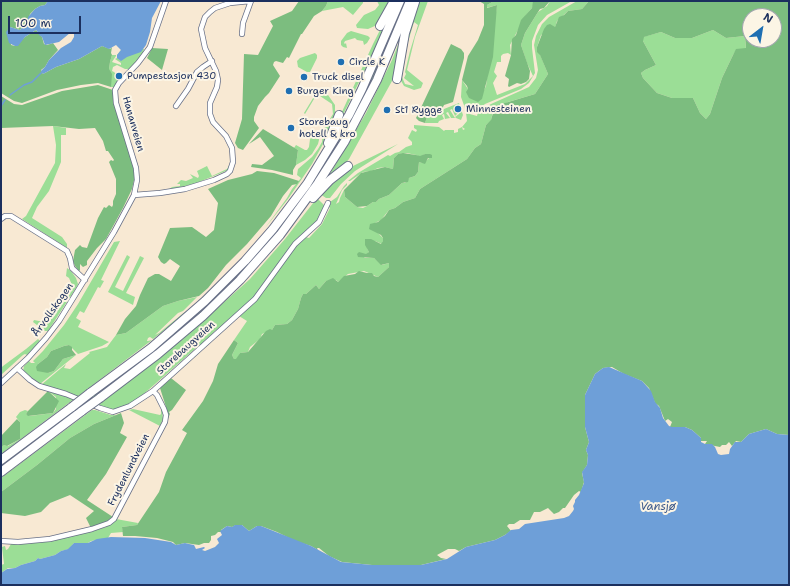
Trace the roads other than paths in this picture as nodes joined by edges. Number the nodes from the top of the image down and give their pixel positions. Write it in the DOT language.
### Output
graph roads {
  1 [pos="166,1"];
  2 [pos="250,1"];
  3 [pos="394,1"];
  4 [pos="400,1"];
  5 [pos="410,1"];
  6 [pos="415,1"];
  7 [pos="229,2"];
  8 [pos="380,26"];
  9 [pos="242,34"];
  10 [pos="212,61"];
  11 [pos="397,79"];
  12 [pos="176,106"];
  13 [pos="339,115"];
  14 [pos="348,166"];
  15 [pos="307,184"];
  16 [pos="134,195"];
  17 [pos="328,203"];
  18 [pos="293,218"];
  19 [pos="1,219"];
  20 [pos="85,280"];
  21 [pos="17,368"];
  22 [pos="1,383"];
  23 [pos="153,391"];
  24 [pos="1,460"];
  25 [pos="1,472"];
  26 [pos="1,541"];
  1 -- 16 [label="street, Hananveien"];
  2 -- 7 [label="street"];
  2 -- 9 [label="street"];
  3 -- 8 [label="highway"];
  4 -- 15 [label="highway"];
  5 -- 18 [label="highway"];
  6 -- 11 [label="highway"];
  7 -- 10 [label="street"];
  10 -- 12 [label="street"];
  10 -- 16 [label="street"];
  13 -- 15 [label="highway"];
  14 -- 18 [label="highway"];
  15 -- 24 [label="highway, bridge"];
  16 -- 20 [label="street, Årvollskogen"];
  17 -- 23 [label="street, Storebaugveien"];
  18 -- 25 [label="highway, bridge"];
  19 -- 20 [label="street, Årvollskogen"];
  20 -- 21 [label="street, Årvollskogen"];
  21 -- 22 [label="street, Årvollskogen"];
  21 -- 23 [label="street, Storebaugveien"];
  23 -- 26 [label="street, Frydenlundveien"];
}
